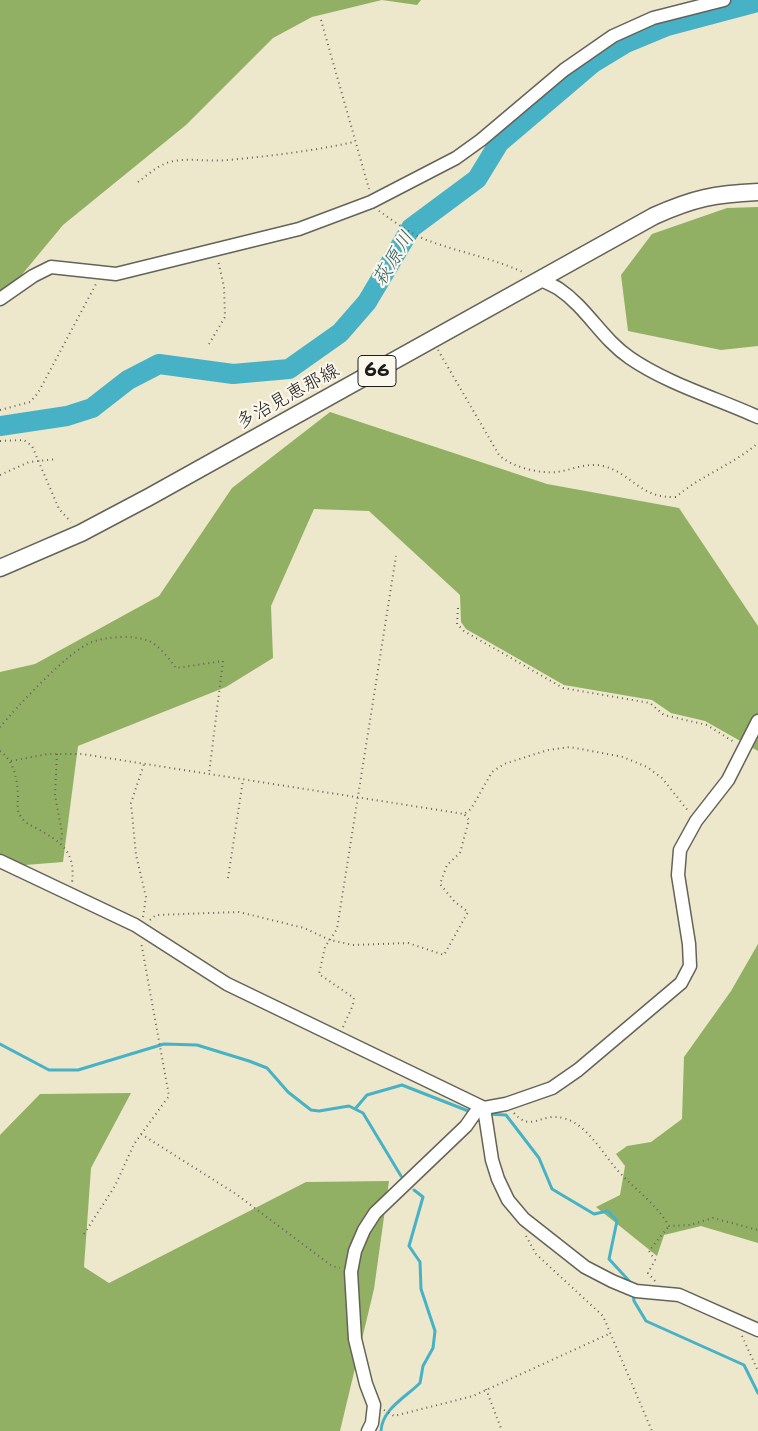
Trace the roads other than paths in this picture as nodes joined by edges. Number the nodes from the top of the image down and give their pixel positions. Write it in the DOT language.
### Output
graph roads {
  1 [pos="724,0"];
  2 [pos="758,192"];
  3 [pos="539,279"];
  4 [pos="0,299"];
  5 [pos="758,417"];
  6 [pos="0,568"];
  7 [pos="758,721"];
  8 [pos="0,861"];
  9 [pos="482,1107"];
  10 [pos="758,1330"];
  11 [pos="368,1431"];
  1 -- 4 [label="street"];
  2 -- 3 [label="main road, 多治見恵那線 / 66"];
  3 -- 5 [label="street"];
  3 -- 6 [label="main road, 多治見恵那線 / 66"];
  7 -- 9 [label="street"];
  8 -- 9 [label="street"];
  9 -- 10 [label="street"];
  9 -- 11 [label="street"];
}
